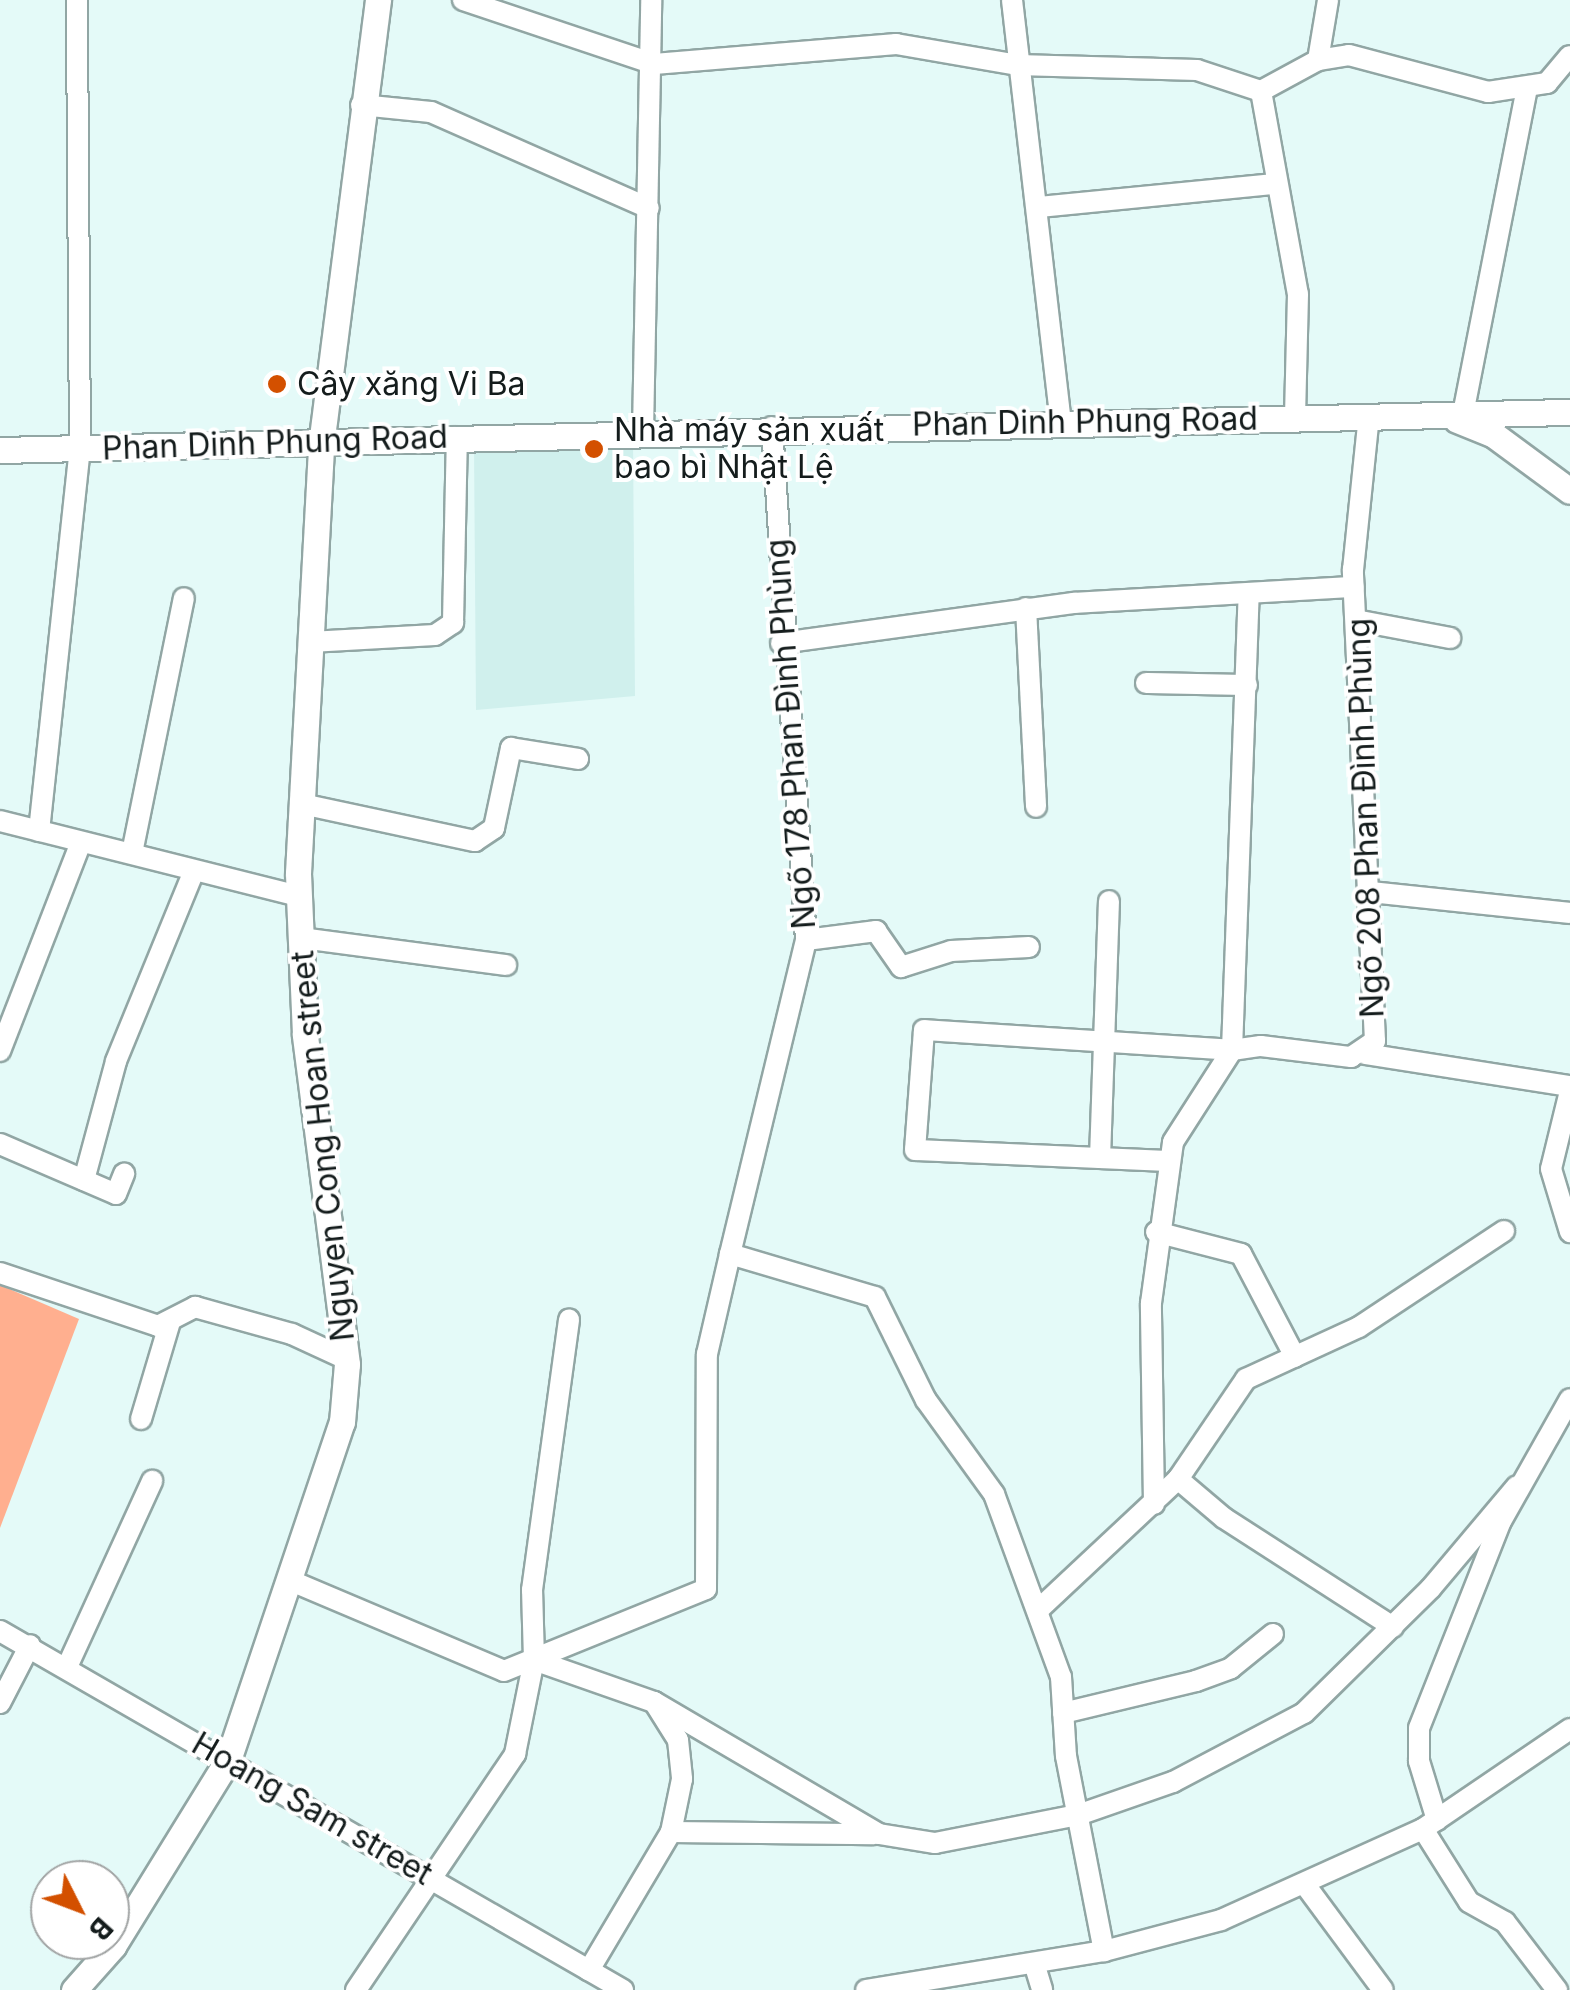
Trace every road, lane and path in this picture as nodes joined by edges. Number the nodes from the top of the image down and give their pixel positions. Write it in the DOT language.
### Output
graph roads {
  1 [pos="77,0"];
  2 [pos="378,0"];
  3 [pos="463,0"];
  4 [pos="651,0"];
  5 [pos="1012,0"];
  6 [pos="1328,0"];
  7 [pos="1570,56"];
  8 [pos="1318,60"];
  9 [pos="654,64"];
  10 [pos="1018,64"];
  11 [pos="1562,82"];
  12 [pos="1527,88"];
  13 [pos="1262,90"];
  14 [pos="361,105"];
  15 [pos="1275,184"];
  16 [pos="1039,207"];
  17 [pos="648,208"];
  18 [pos="1463,414"];
  19 [pos="1412,415"];
  20 [pos="1570,415"];
  21 [pos="1368,416"];
  22 [pos="1294,418"];
  23 [pos="1061,422"];
  24 [pos="772,427"];
  25 [pos="643,432"];
  26 [pos="457,437"];
  27 [pos="321,445"];
  28 [pos="0,450"];
  29 [pos="80,450"];
  30 [pos="1539,466"];
  31 [pos="1570,492"];
  32 [pos="1354,578"];
  33 [pos="1249,594"];
  34 [pos="184,598"];
  35 [pos="1026,608"];
  36 [pos="1360,622"];
  37 [pos="1450,638"];
  38 [pos="310,642"];
  39 [pos="781,643"];
  40 [pos="1146,683"];
  41 [pos="1247,685"];
  42 [pos="578,759"];
  43 [pos="302,804"];
  44 [pos="1036,808"];
  45 [pos="0,821"];
  46 [pos="39,831"];
  47 [pos="82,842"];
  48 [pos="132,853"];
  49 [pos="194,873"];
  50 [pos="1370,892"];
  51 [pos="299,896"];
  52 [pos="1109,901"];
  53 [pos="1570,913"];
  54 [pos="301,938"];
  55 [pos="806,940"];
  56 [pos="1029,946"];
  57 [pos="506,966"];
  58 [pos="10,988"];
  59 [pos="1106,1043"];
  60 [pos="1232,1050"];
  61 [pos="0,1051"];
  62 [pos="1366,1054"];
  63 [pos="1570,1088"];
  64 [pos="0,1144"];
  65 [pos="1100,1158"];
  66 [pos="1169,1161"];
  67 [pos="1560,1170"];
  68 [pos="124,1174"];
  69 [pos="84,1180"];
  70 [pos="1504,1231"];
  71 [pos="1156,1232"];
  72 [pos="1570,1232"];
  73 [pos="730,1254"];
  74 [pos="0,1274"];
  75 [pos="570,1320"];
  76 [pos="170,1322"];
  77 [pos="1294,1357"];
  78 [pos="346,1359"];
  79 [pos="1570,1399"];
  80 [pos="140,1420"];
  81 [pos="1178,1480"];
  82 [pos="152,1481"];
  83 [pos="1516,1486"];
  84 [pos="1154,1504"];
  85 [pos="288,1580"];
  86 [pos="1038,1610"];
  87 [pos="1393,1627"];
  88 [pos="0,1631"];
  89 [pos="1273,1634"];
  90 [pos="30,1645"];
  91 [pos="534,1660"];
  92 [pos="67,1667"];
  93 [pos="654,1702"];
  94 [pos="0,1703"];
  95 [pos="1064,1713"];
  96 [pos="1570,1729"];
  97 [pos="228,1760"];
  98 [pos="1078,1815"];
  99 [pos="1430,1824"];
  100 [pos="671,1832"];
  101 [pos="879,1834"];
  102 [pos="431,1878"];
  103 [pos="1306,1886"];
  104 [pos="1104,1951"];
  105 [pos="1034,1963"];
  106 [pos="589,1970"];
  107 [pos="74,1990"];
  108 [pos="356,1990"];
  109 [pos="623,1990"];
  110 [pos="866,1990"];
  111 [pos="1042,1990"];
  112 [pos="1383,1990"];
  113 [pos="1557,1990"];
  1 -- 29 [label="street"];
  2 -- 14 [label="main road, Nguyen Cong Hoan street"];
  3 -- 9 [label="street"];
  4 -- 9 [label="street"];
  5 -- 10 [label="street"];
  6 -- 8 [label="street"];
  7 -- 11 [label="street"];
  8 -- 12 [label="street"];
  8 -- 13 [label="street"];
  9 -- 10 [label="street"];
  9 -- 17 [label="street"];
  10 -- 13 [label="street"];
  10 -- 16 [label="street"];
  11 -- 12 [label="street"];
  12 -- 18 [label="street"];
  13 -- 15 [label="street"];
  14 -- 17 [label="street"];
  14 -- 27 [label="main road, Nguyen Cong Hoan street"];
  15 -- 16 [label="street"];
  15 -- 22 [label="street"];
  16 -- 23 [label="street"];
  17 -- 25 [label="street"];
  18 -- 19 [label="main road, Phan Dinh Phung Road"];
  18 -- 20 [label="main road, Phan Dinh Phung Road"];
  19 -- 21 [label="main road, Phan Dinh Phung Road"];
  19 -- 30 [label="main road"];
  20 -- 30 [label="main road"];
  21 -- 22 [label="main road, Phan Dinh Phung Road"];
  21 -- 32 [label="street, Ngõ 208 Phan Đình Phùng"];
  22 -- 23 [label="main road, Phan Dinh Phung Road"];
  23 -- 24 [label="main road, Phan Dinh Phung Road"];
  24 -- 25 [label="main road, Phan Dinh Phung Road"];
  24 -- 39 [label="street, Ngõ 178 Phan Đình Phùng"];
  25 -- 26 [label="main road, Phan Dinh Phung Road"];
  26 -- 27 [label="main road, Phan Dinh Phung Road"];
  26 -- 38 [label="street"];
  27 -- 29 [label="main road, Phan Dinh Phung Road"];
  27 -- 38 [label="main road, Nguyen Cong Hoan street"];
  28 -- 29 [label="main road, Phan Dinh Phung Road"];
  29 -- 46 [label="street"];
  30 -- 31 [label="main road"];
  32 -- 33 [label="street"];
  32 -- 36 [label="street, Ngõ 208 Phan Đình Phùng"];
  33 -- 35 [label="street"];
  33 -- 41 [label="street"];
  34 -- 48 [label="street"];
  35 -- 39 [label="street"];
  35 -- 44 [label="street"];
  36 -- 37 [label="street"];
  36 -- 50 [label="street, Ngõ 208 Phan Đình Phùng"];
  38 -- 43 [label="main road, Nguyen Cong Hoan street"];
  39 -- 55 [label="street, Ngõ 178 Phan Đình Phùng"];
  40 -- 41 [label="street"];
  41 -- 60 [label="street"];
  42 -- 43 [label="street"];
  43 -- 51 [label="main road, Nguyen Cong Hoan street"];
  45 -- 46 [label="street"];
  46 -- 47 [label="street"];
  47 -- 48 [label="street"];
  47 -- 58 [label="street"];
  48 -- 49 [label="street"];
  49 -- 51 [label="street"];
  49 -- 69 [label="street"];
  50 -- 53 [label="street"];
  50 -- 62 [label="street, Ngõ 208 Phan Đình Phùng"];
  51 -- 54 [label="main road, Nguyen Cong Hoan street"];
  52 -- 59 [label="street"];
  54 -- 57 [label="street"];
  54 -- 78 [label="main road, Nguyen Cong Hoan street"];
  55 -- 56 [label="street"];
  55 -- 73 [label="street, Ngõ 178 Phan Đình Phùng"];
  58 -- 61 [label="street"];
  59 -- 60 [label="street, Ngõ 208 Phan Đình Phùng"];
  59 -- 65 [label="street"];
  59 -- 65 [label="street, Ngõ 208 Phan Đình Phùng"];
  60 -- 62 [label="street, Ngõ 208 Phan Đình Phùng"];
  60 -- 66 [label="street"];
  62 -- 63 [label="street"];
  63 -- 67 [label="street"];
  64 -- 69 [label="street"];
  65 -- 66 [label="street"];
  66 -- 71 [label="street"];
  67 -- 72 [label="street"];
  68 -- 69 [label="street"];
  70 -- 77 [label="street"];
  71 -- 77 [label="street"];
  71 -- 84 [label="street"];
  73 -- 86 [label="street"];
  73 -- 91 [label="street, Ngõ 178 Phan Đình Phùng"];
  74 -- 76 [label="street"];
  75 -- 91 [label="street"];
  76 -- 78 [label="street"];
  76 -- 80 [label="street"];
  77 -- 81 [label="street"];
  78 -- 85 [label="main road, Nguyen Cong Hoan street"];
  79 -- 83 [label="street"];
  81 -- 84 [label="street"];
  81 -- 87 [label="street"];
  82 -- 92 [label="street"];
  83 -- 87 [label="street"];
  83 -- 99 [label="street"];
  84 -- 86 [label="street"];
  85 -- 91 [label="street"];
  85 -- 97 [label="main road, Nguyen Cong Hoan street"];
  86 -- 95 [label="street"];
  87 -- 98 [label="street"];
  88 -- 90 [label="street, Hoang Sam street"];
  89 -- 95 [label="street"];
  90 -- 92 [label="street, Hoang Sam street"];
  90 -- 94 [label="street"];
  91 -- 93 [label="street"];
  91 -- 102 [label="street"];
  92 -- 97 [label="street, Hoang Sam street"];
  93 -- 100 [label="street"];
  93 -- 101 [label="street"];
  95 -- 98 [label="street"];
  96 -- 99 [label="street"];
  97 -- 102 [label="street, Hoang Sam street"];
  97 -- 107 [label="main road, Nguyen Cong Hoan street"];
  98 -- 101 [label="street"];
  98 -- 104 [label="street"];
  99 -- 103 [label="street"];
  99 -- 113 [label="street"];
  100 -- 101 [label="street"];
  100 -- 106 [label="street"];
  102 -- 106 [label="street, Hoang Sam street"];
  102 -- 108 [label="street"];
  103 -- 104 [label="street"];
  103 -- 112 [label="street"];
  104 -- 105 [label="street"];
  105 -- 110 [label="street"];
  105 -- 111 [label="street"];
  106 -- 109 [label="street, Hoang Sam street"];
}
